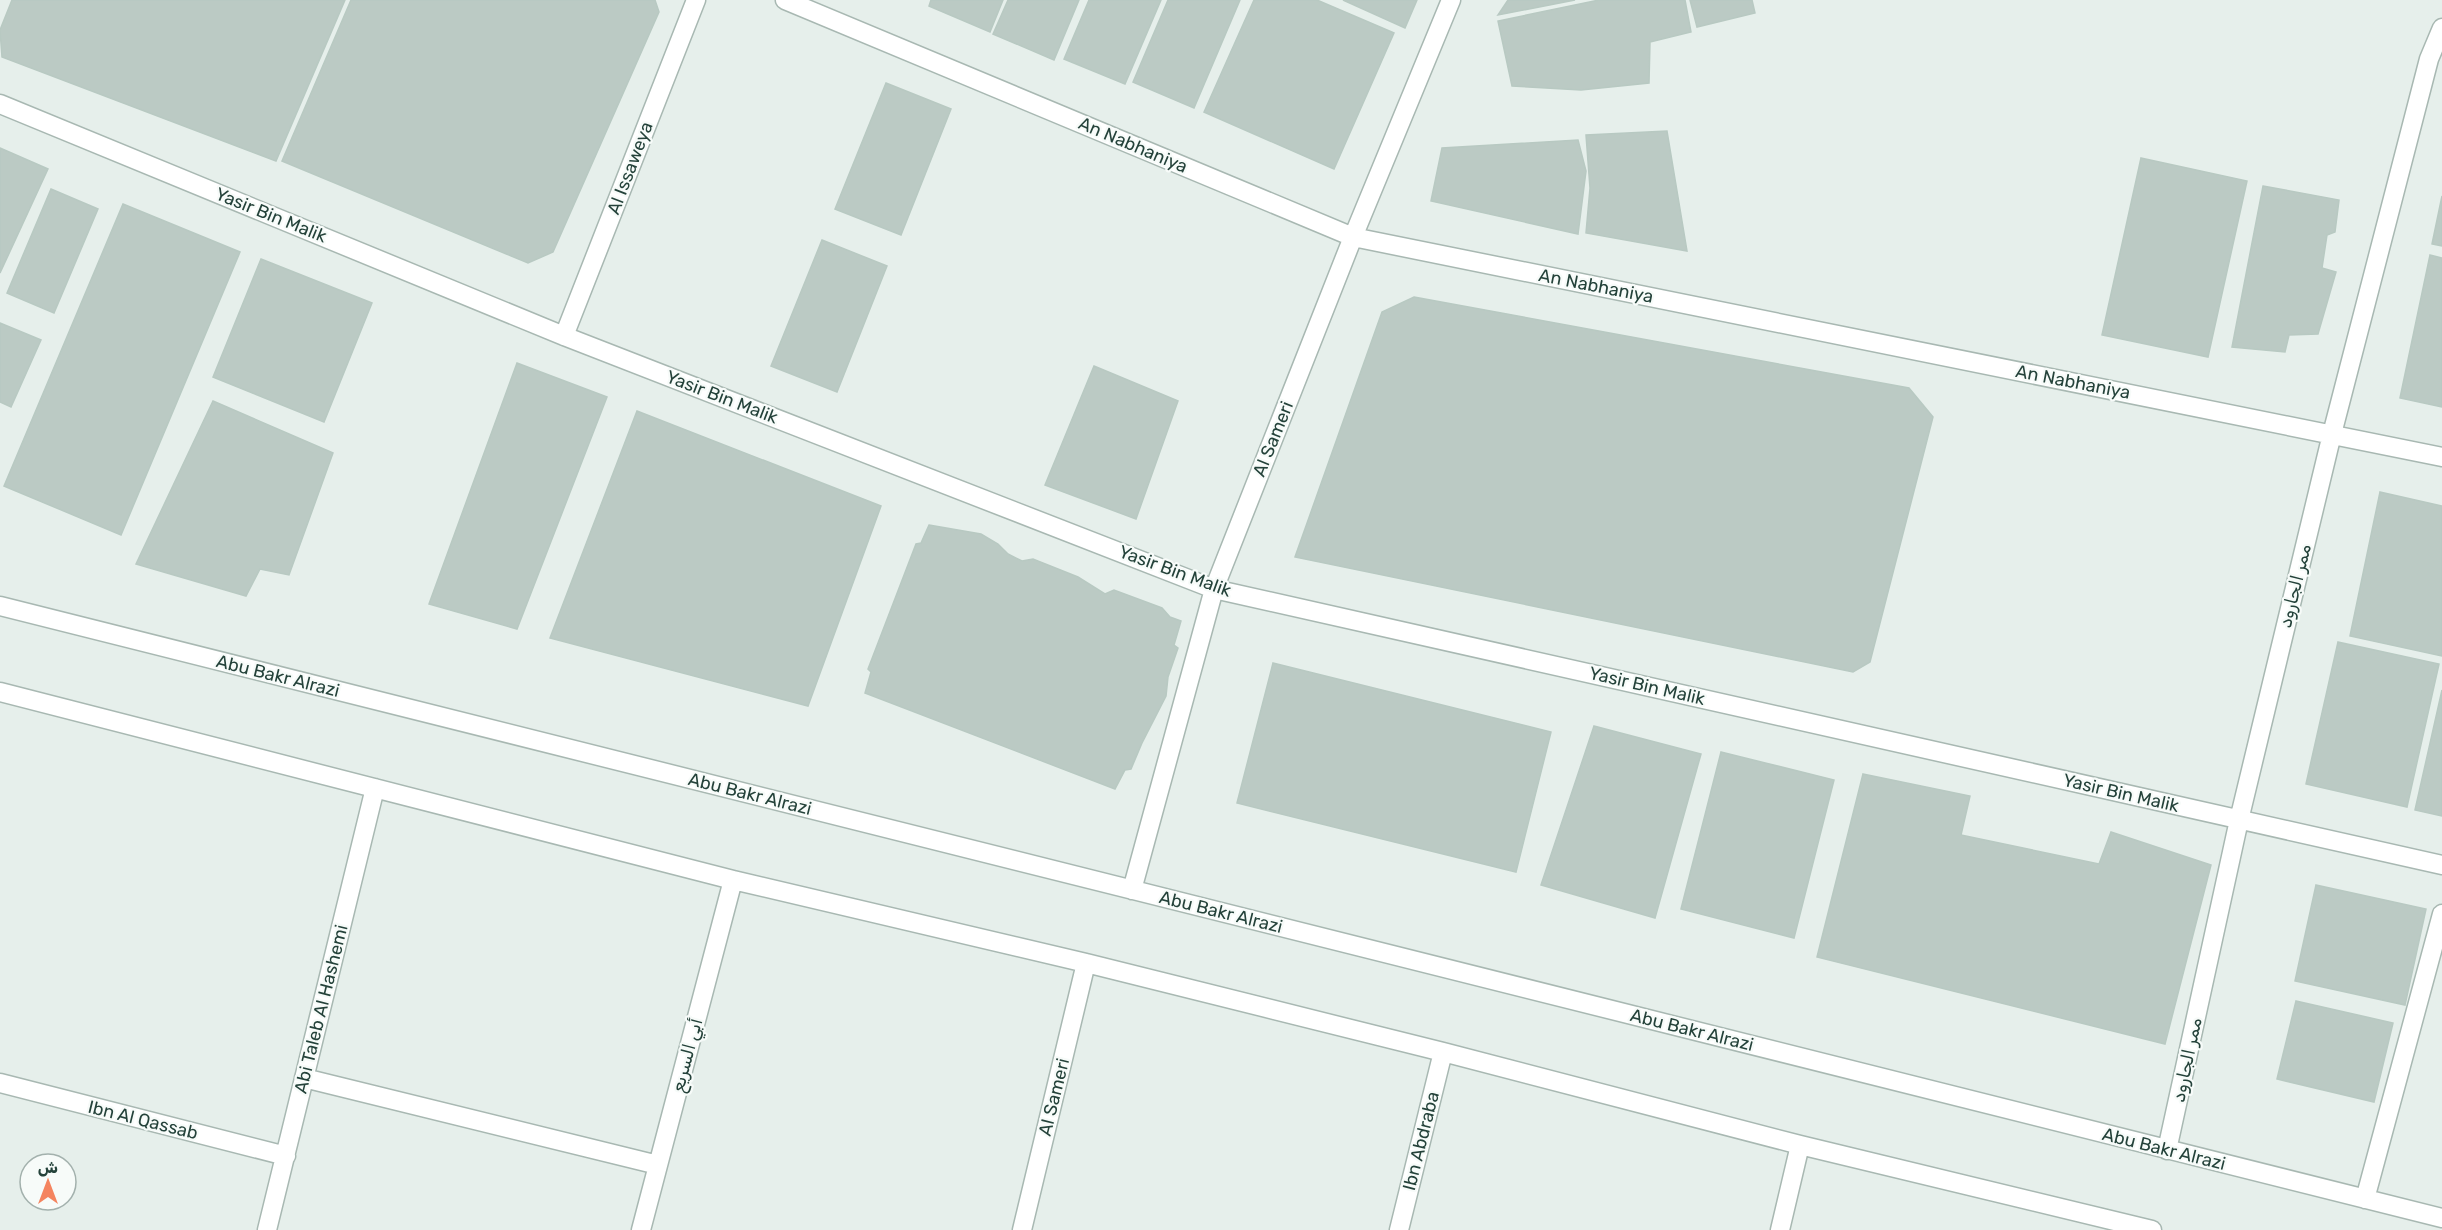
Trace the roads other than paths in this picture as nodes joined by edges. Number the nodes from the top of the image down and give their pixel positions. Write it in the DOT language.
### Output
graph roads {
  1 [pos="696,0"];
  2 [pos="785,0"];
  3 [pos="1451,0"];
  4 [pos="2442,28"];
  5 [pos="2436,60"];
  6 [pos="0,104"];
  7 [pos="1353,237"];
  8 [pos="564,336"];
  9 [pos="2332,434"];
  10 [pos="2442,457"];
  11 [pos="1214,589"];
  12 [pos="0,606"];
  13 [pos="0,692"];
  14 [pos="375,788"];
  15 [pos="2239,820"];
  16 [pos="2442,866"];
  17 [pos="733,880"];
  18 [pos="1132,890"];
  19 [pos="2442,914"];
  20 [pos="1086,963"];
  21 [pos="1443,1052"];
  22 [pos="304,1078"];
  23 [pos="0,1083"];
  24 [pos="1800,1145"];
  25 [pos="2167,1150"];
  26 [pos="286,1156"];
  27 [pos="658,1165"];
  28 [pos="2365,1199"];
  29 [pos="2442,1218"];
  30 [pos="267,1230"];
  31 [pos="641,1230"];
  32 [pos="1022,1230"];
  33 [pos="1399,1230"];
  34 [pos="1780,1230"];
  35 [pos="2152,1230"];
  1 -- 8 [label="street, Al Issaweya"];
  2 -- 7 [label="street, An Nabhaniya"];
  3 -- 7 [label="street, Al Sameri"];
  4 -- 5 [label="street, ممر الجارود"];
  5 -- 9 [label="street, ممر الجارود"];
  6 -- 8 [label="street, Yasir Bin Malik"];
  7 -- 9 [label="street, An Nabhaniya"];
  7 -- 11 [label="street, Al Sameri"];
  8 -- 11 [label="street, Yasir Bin Malik"];
  9 -- 10 [label="street, An Nabhaniya"];
  9 -- 15 [label="street, ممر الجارود"];
  11 -- 15 [label="street, Yasir Bin Malik"];
  11 -- 18 [label="street, Al Sameri"];
  12 -- 18 [label="street, Abu Bakr Alrazi"];
  13 -- 14 [label="street"];
  14 -- 17 [label="street"];
  14 -- 22 [label="street, Abi Taleb Al Hashemi"];
  15 -- 16 [label="street, Yasir Bin Malik"];
  15 -- 25 [label="street, ممر الجارود"];
  17 -- 20 [label="street"];
  17 -- 27 [label="street, أبي السريع"];
  18 -- 25 [label="street, Abu Bakr Alrazi"];
  19 -- 28 [label="street"];
  20 -- 21 [label="street"];
  20 -- 32 [label="street, Al Sameri"];
  21 -- 24 [label="street"];
  21 -- 33 [label="street, Ibn Abdraba"];
  22 -- 26 [label="street, Abi Taleb Al Hashemi"];
  22 -- 27 [label="street"];
  23 -- 26 [label="street, Ibn Al Qassab"];
  24 -- 34 [label="street"];
  24 -- 35 [label="street"];
  25 -- 28 [label="street, Abu Bakr Alrazi"];
  26 -- 30 [label="street, Abi Taleb Al Hashemi"];
  27 -- 31 [label="street, أبي السريع"];
  28 -- 29 [label="street, Abu Bakr Alrazi"];
}
